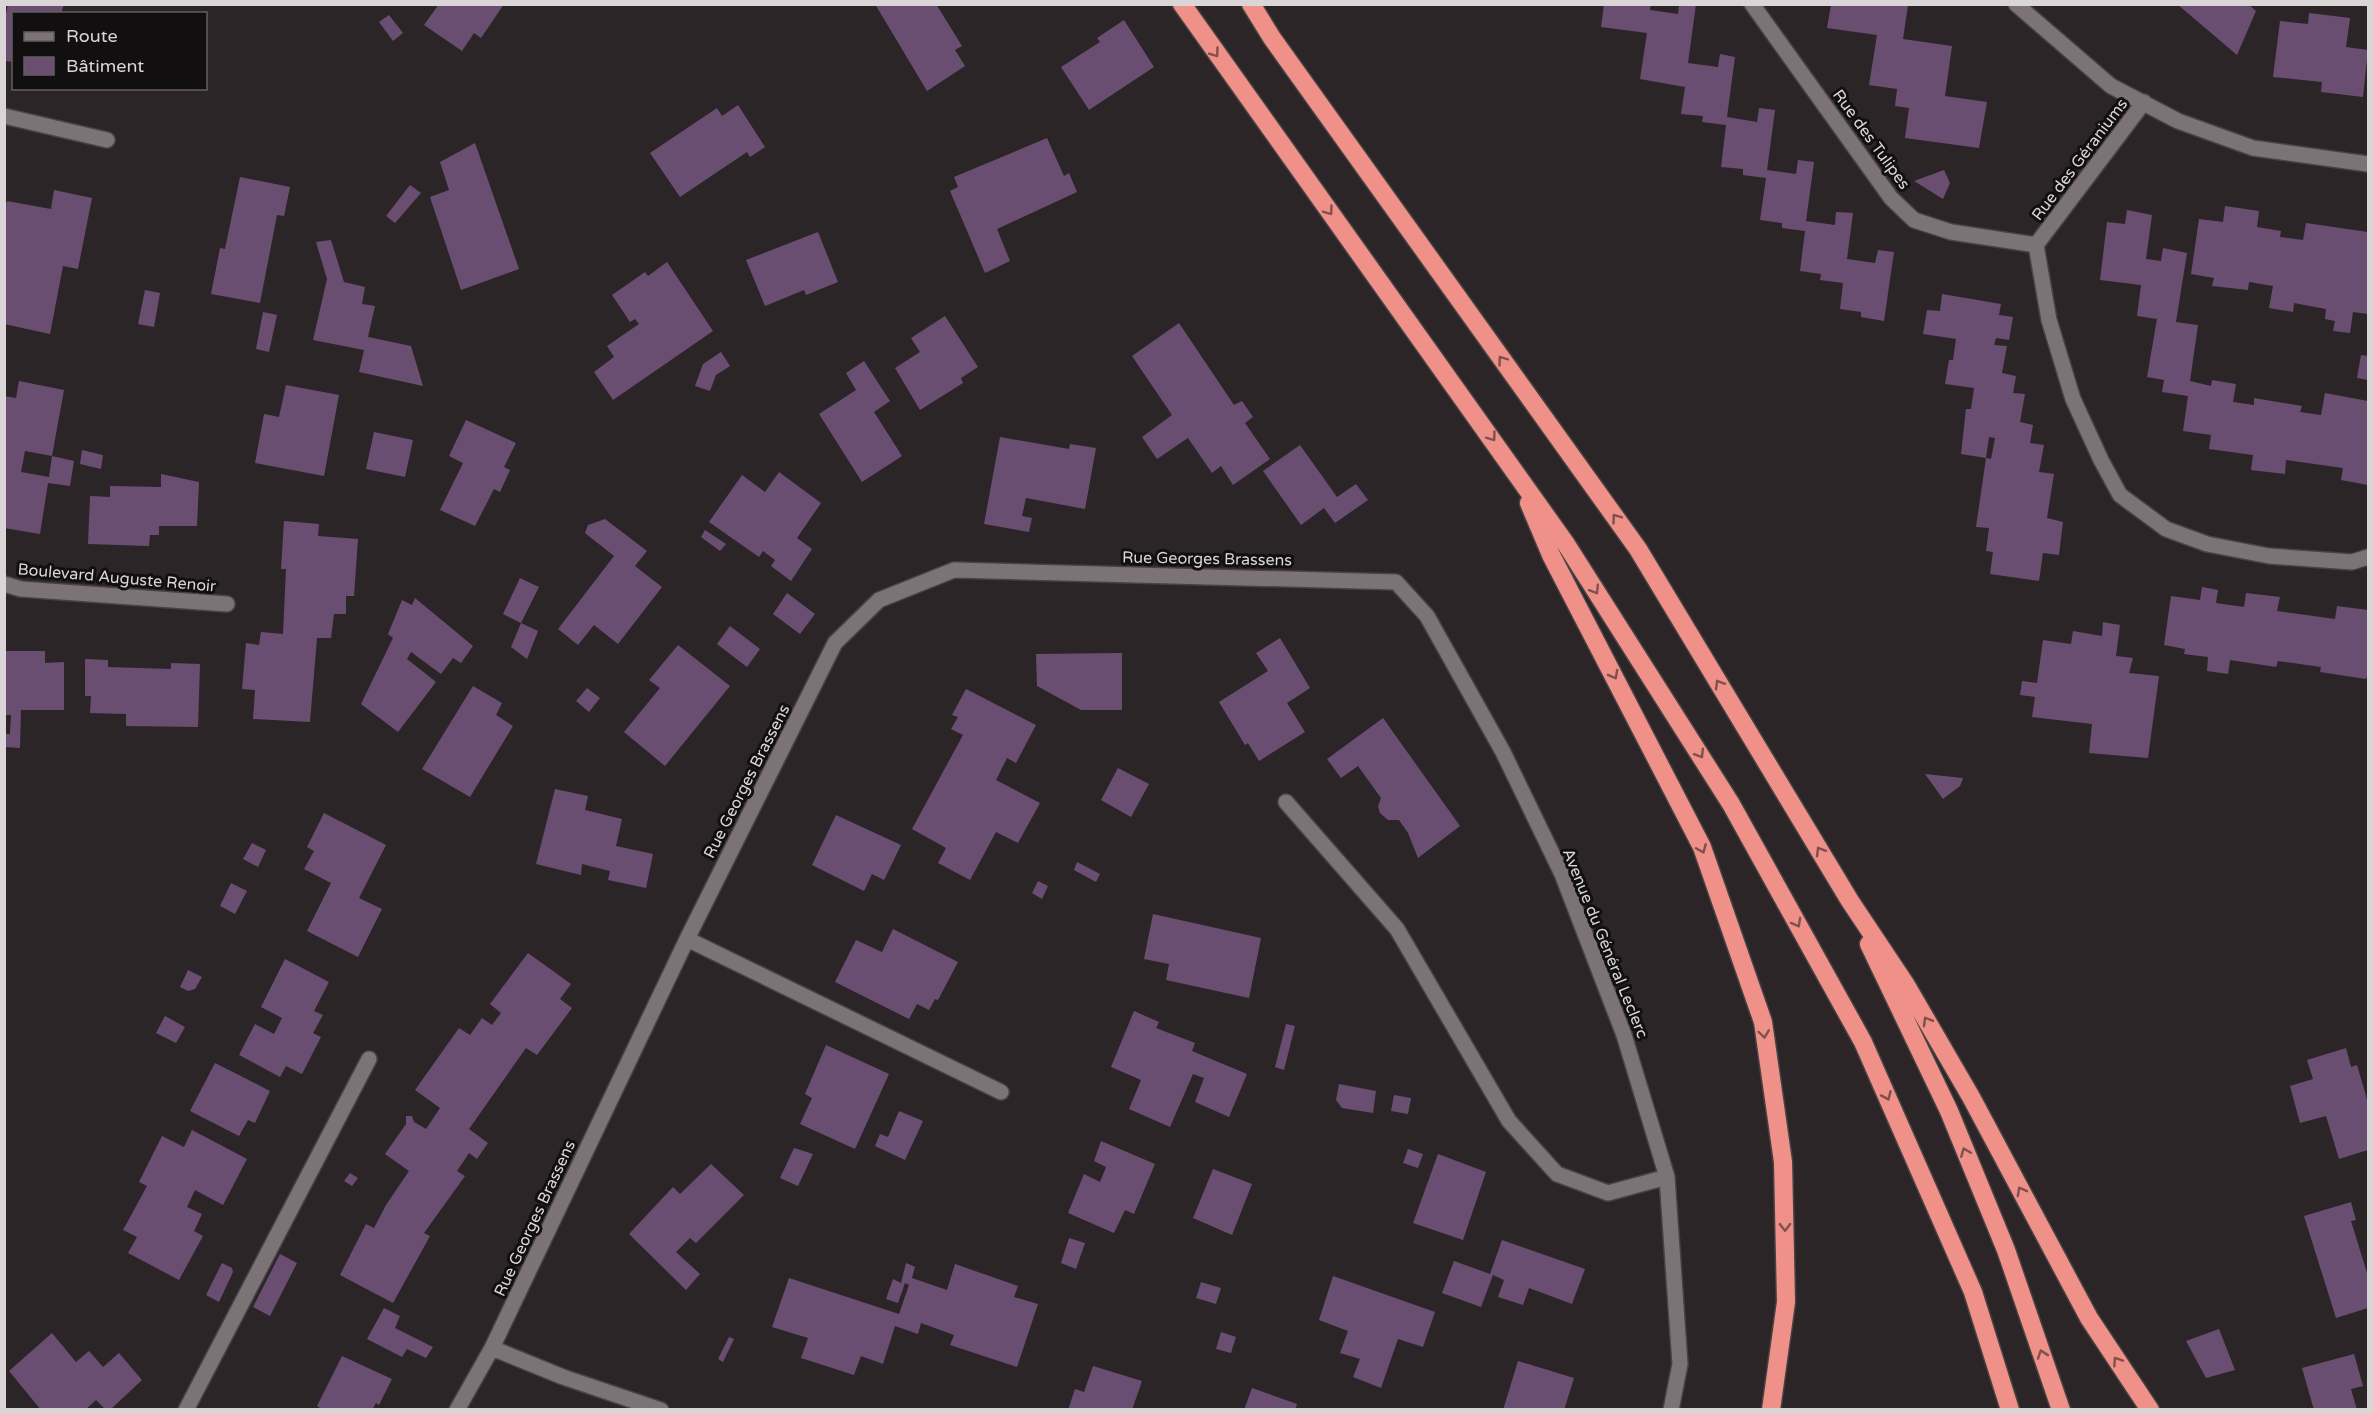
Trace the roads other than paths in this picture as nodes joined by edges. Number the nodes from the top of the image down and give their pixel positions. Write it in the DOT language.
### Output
graph roads {
  1 [pos="1182,4"];
  2 [pos="1251,4"];
  3 [pos="1752,4"];
  4 [pos="2016,4"];
  5 [pos="2144,102"];
  6 [pos="4,117"];
  7 [pos="107,140"];
  8 [pos="2368,164"];
  9 [pos="2036,245"];
  10 [pos="1516,471"];
  11 [pos="2368,557"];
  12 [pos="1340,579"];
  13 [pos="4,584"];
  14 [pos="227,604"];
  15 [pos="1286,802"];
  16 [pos="1850,901"];
  17 [pos="687,939"];
  18 [pos="369,1059"];
  19 [pos="1001,1092"];
  20 [pos="1667,1177"];
  21 [pos="492,1348"];
  22 [pos="186,1410"];
  23 [pos="457,1410"];
  24 [pos="661,1410"];
  25 [pos="1671,1410"];
  26 [pos="1771,1410"];
  27 [pos="2010,1410"];
  28 [pos="2061,1410"];
  29 [pos="2150,1410"];
  1 -- 10 [label="highway, one-way"];
  16 -- 2 [label="highway, one-way"];
  3 -- 9 [label="street, Rue des Tulipes"];
  4 -- 5 [label="street"];
  5 -- 8 [label="street"];
  5 -- 9 [label="street, Rue des Géraniums"];
  6 -- 7 [label="street"];
  9 -- 11 [label="street, Rue des Géraniums"];
  10 -- 26 [label="highway, one-way"];
  10 -- 27 [label="highway, one-way"];
  12 -- 17 [label="street, Rue Georges Brassens"];
  12 -- 20 [label="street, Avenue du Général Leclerc"];
  13 -- 14 [label="street, Boulevard Auguste Renoir"];
  15 -- 20 [label="street"];
  28 -- 16 [label="highway, one-way"];
  29 -- 16 [label="highway, one-way"];
  17 -- 19 [label="street"];
  17 -- 21 [label="street, Rue Georges Brassens"];
  18 -- 22 [label="street"];
  20 -- 25 [label="street, Avenue du Général Leclerc"];
  21 -- 23 [label="street, Rue Georges Brassens"];
  21 -- 24 [label="street"];
}
